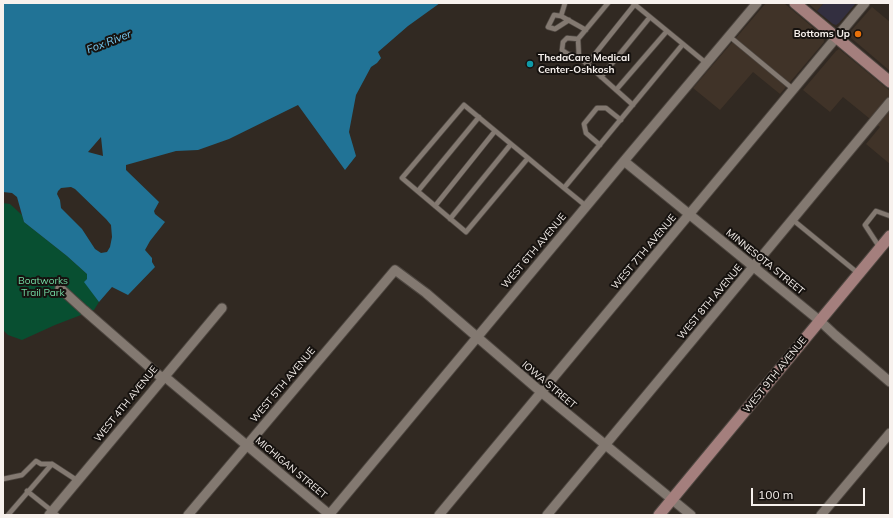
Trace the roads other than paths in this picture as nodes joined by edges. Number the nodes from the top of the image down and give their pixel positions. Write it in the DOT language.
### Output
graph roads {
  1 [pos="565,3"];
  2 [pos="608,3"];
  3 [pos="633,3"];
  4 [pos="757,3"];
  5 [pos="795,3"];
  6 [pos="865,3"];
  7 [pos="561,16"];
  8 [pos="650,17"];
  9 [pos="569,20"];
  10 [pos="586,30"];
  11 [pos="667,31"];
  12 [pos="729,36"];
  13 [pos="836,37"];
  14 [pos="578,39"];
  15 [pos="683,44"];
  16 [pos="578,57"];
  17 [pos="706,63"];
  18 [pos="587,64"];
  19 [pos="601,77"];
  20 [pos="890,82"];
  21 [pos="793,89"];
  22 [pos="616,90"];
  23 [pos="890,102"];
  24 [pos="633,105"];
  25 [pos="479,117"];
  26 [pos="621,120"];
  27 [pos="495,131"];
  28 [pos="511,144"];
  29 [pos="600,145"];
  30 [pos="528,158"];
  31 [pos="624,160"];
  32 [pos="564,188"];
  33 [pos="418,191"];
  34 [pos="435,206"];
  35 [pos="586,206"];
  36 [pos="690,214"];
  37 [pos="890,216"];
  38 [pos="450,219"];
  39 [pos="793,220"];
  40 [pos="890,236"];
  41 [pos="880,248"];
  42 [pos="754,267"];
  43 [pos="395,270"];
  44 [pos="858,274"];
  45 [pos="60,288"];
  46 [pos="222,308"];
  47 [pos="820,321"];
  48 [pos="476,338"];
  49 [pos="163,377"];
  50 [pos="890,382"];
  51 [pos="541,392"];
  52 [pos="890,433"];
  53 [pos="247,445"];
  54 [pos="605,445"];
  55 [pos="52,464"];
  56 [pos="3,479"];
  57 [pos="78,481"];
  58 [pos="27,491"];
  59 [pos="672,500"];
  60 [pos="52,514"];
  61 [pos="8,515"];
  62 [pos="188,515"];
  63 [pos="330,515"];
  64 [pos="439,515"];
  65 [pos="547,515"];
  66 [pos="660,515"];
  67 [pos="691,515"];
  68 [pos="821,515"];
  1 -- 7 [label="lane"];
  2 -- 10 [label="lane"];
  3 -- 8 [label="lane"];
  3 -- 18 [label="lane"];
  4 -- 12 [label="street, WEST 6TH AVENUE"];
  5 -- 13 [label="main road"];
  6 -- 13 [label="street, WEST 7TH AVENUE"];
  7 -- 9 [label="lane"];
  7 -- 9 [label="lane"];
  8 -- 11 [label="lane"];
  8 -- 19 [label="lane"];
  9 -- 10 [label="lane"];
  10 -- 14 [label="lane"];
  11 -- 15 [label="lane"];
  11 -- 22 [label="lane"];
  12 -- 17 [label="street, WEST 6TH AVENUE"];
  12 -- 21 [label="lane"];
  13 -- 20 [label="main road"];
  13 -- 21 [label="street, WEST 7TH AVENUE"];
  14 -- 16 [label="lane"];
  14 -- 16 [label="lane"];
  15 -- 17 [label="lane"];
  15 -- 24 [label="lane"];
  16 -- 18 [label="lane"];
  17 -- 31 [label="street, WEST 6TH AVENUE"];
  18 -- 19 [label="lane"];
  19 -- 22 [label="lane"];
  21 -- 36 [label="street, WEST 7TH AVENUE"];
  22 -- 24 [label="lane"];
  23 -- 39 [label="street, WEST 8TH AVENUE"];
  24 -- 26 [label="lane"];
  25 -- 27 [label="lane"];
  25 -- 33 [label="lane"];
  25 -- 33 [label="lane"];
  26 -- 29 [label="lane"];
  26 -- 29 [label="lane"];
  27 -- 28 [label="lane"];
  27 -- 34 [label="lane"];
  28 -- 30 [label="lane"];
  28 -- 38 [label="lane"];
  29 -- 32 [label="lane"];
  30 -- 32 [label="lane"];
  30 -- 38 [label="lane"];
  31 -- 35 [label="street, WEST 6TH AVENUE"];
  31 -- 36 [label="street, MINNESOTA STREET"];
  32 -- 35 [label="lane"];
  33 -- 34 [label="lane"];
  34 -- 38 [label="lane"];
  35 -- 48 [label="street, WEST 6TH AVENUE"];
  36 -- 42 [label="street, MINNESOTA STREET"];
  36 -- 51 [label="street, WEST 7TH AVENUE"];
  37 -- 41 [label="lane"];
  39 -- 42 [label="street, WEST 8TH AVENUE"];
  39 -- 44 [label="lane"];
  40 -- 41 [label="main road, WEST 9TH AVENUE"];
  41 -- 44 [label="main road, WEST 9TH AVENUE"];
  42 -- 47 [label="street, MINNESOTA STREET"];
  42 -- 54 [label="street, WEST 8TH AVENUE"];
  43 -- 48 [label="street, IOWA STREET"];
  43 -- 53 [label="street, WEST 5TH AVENUE"];
  44 -- 47 [label="main road, WEST 9TH AVENUE"];
  45 -- 49 [label="street, MICHIGAN STREET"];
  46 -- 49 [label="street, WEST 4TH AVENUE"];
  47 -- 50 [label="street, MINNESOTA STREET"];
  47 -- 59 [label="main road, WEST 9TH AVENUE"];
  48 -- 51 [label="street, IOWA STREET"];
  48 -- 63 [label="street, WEST 6TH AVENUE"];
  49 -- 53 [label="street, MICHIGAN STREET"];
  49 -- 57 [label="street, WEST 4TH AVENUE"];
  51 -- 54 [label="street, IOWA STREET"];
  51 -- 64 [label="street, WEST 7TH AVENUE"];
  52 -- 68 [label="street"];
  53 -- 62 [label="street, WEST 5TH AVENUE"];
  53 -- 63 [label="street, MICHIGAN STREET"];
  54 -- 59 [label="street, IOWA STREET"];
  54 -- 65 [label="street, WEST 8TH AVENUE"];
  55 -- 56 [label="lane"];
  55 -- 57 [label="lane"];
  55 -- 58 [label="lane"];
  57 -- 60 [label="street, WEST 4TH AVENUE"];
  58 -- 60 [label="lane"];
  58 -- 61 [label="lane"];
  59 -- 66 [label="main road, WEST 9TH AVENUE"];
  59 -- 67 [label="street, IOWA STREET"];
}
